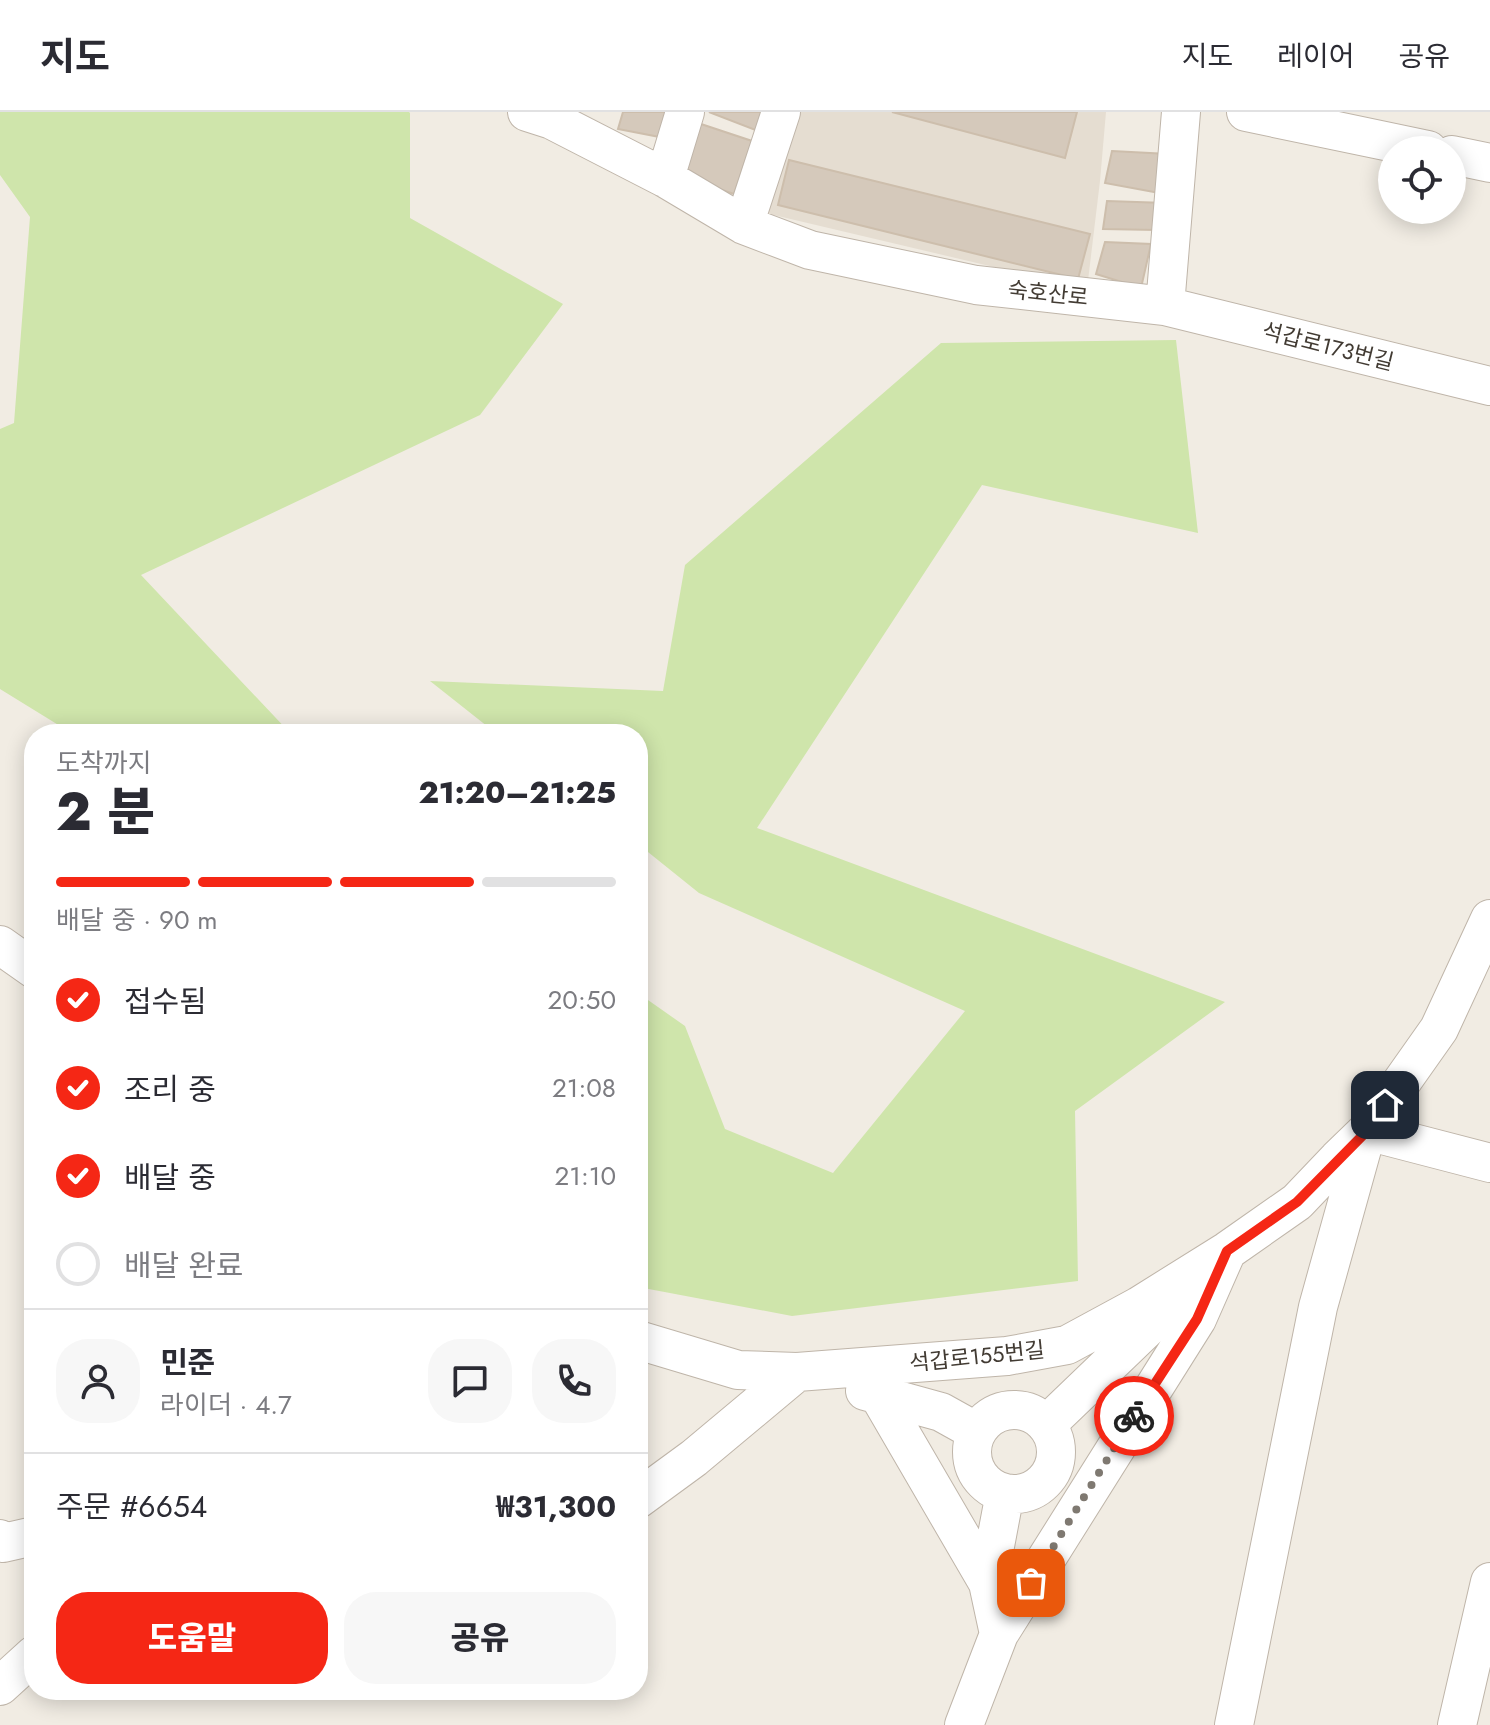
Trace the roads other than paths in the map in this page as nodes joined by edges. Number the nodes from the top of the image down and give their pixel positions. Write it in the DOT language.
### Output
graph roads {
  1 [pos="685,112"];
  2 [pos="781,112"];
  3 [pos="1181,112"];
  4 [pos="1246,112"];
  5 [pos="544,115"];
  6 [pos="1378,140"];
  7 [pos="1466,158"];
  8 [pos="1490,163"];
  9 [pos="665,178"];
  10 [pos="744,225"];
  11 [pos="1165,306"];
  12 [pos="1490,386"];
  13 [pos="1490,919"];
  14 [pos="0,945"];
  15 [pos="24,962"];
  16 [pos="1367,1131"];
  17 [pos="1490,1163"];
  18 [pos="1227,1251"];
  19 [pos="648,1343"];
  20 [pos="797,1372"];
  21 [pos="878,1394"];
  22 [pos="1046,1425"];
  23 [pos="977,1432"];
  24 [pos="648,1492"];
  25 [pos="1005,1493"];
  26 [pos="24,1538"];
  27 [pos="0,1539"];
  28 [pos="1490,1582"];
  29 [pos="988,1583"];
  30 [pos="999,1634"];
  31 [pos="24,1664"];
  32 [pos="0,1686"];
  33 [pos="964,1725"];
  34 [pos="1234,1725"];
  35 [pos="1457,1725"];
  1 -- 9 [label="street"];
  2 -- 10 [label="street"];
  3 -- 11 [label="street"];
  4 -- 6 [label="street"];
  5 -- 9 [label="street, 숙호산로"];
  7 -- 8 [label="street"];
  9 -- 10 [label="street, 숙호산로"];
  10 -- 11 [label="street, 숙호산로"];
  11 -- 12 [label="street, 석갑로173번길"];
  13 -- 16 [label="street, 석갑로155번길"];
  14 -- 15 [label="street"];
  16 -- 17 [label="street"];
  16 -- 18 [label="street, 석갑로155번길"];
  16 -- 34 [label="street, 석갑로155번길"];
  18 -- 20 [label="street, 석갑로155번길"];
  18 -- 22 [label="street"];
  18 -- 30 [label="street"];
  19 -- 20 [label="street, 석갑로155번길"];
  20 -- 21 [label="street"];
  20 -- 24 [label="street"];
  21 -- 23 [label="street"];
  21 -- 29 [label="street"];
  22 -- 23 [label="street"];
  22 -- 25 [label="street"];
  23 -- 25 [label="street"];
  25 -- 29 [label="street"];
  26 -- 27 [label="street"];
  28 -- 35 [label="street"];
  29 -- 30 [label="street"];
  30 -- 33 [label="street"];
  31 -- 32 [label="street"];
}
